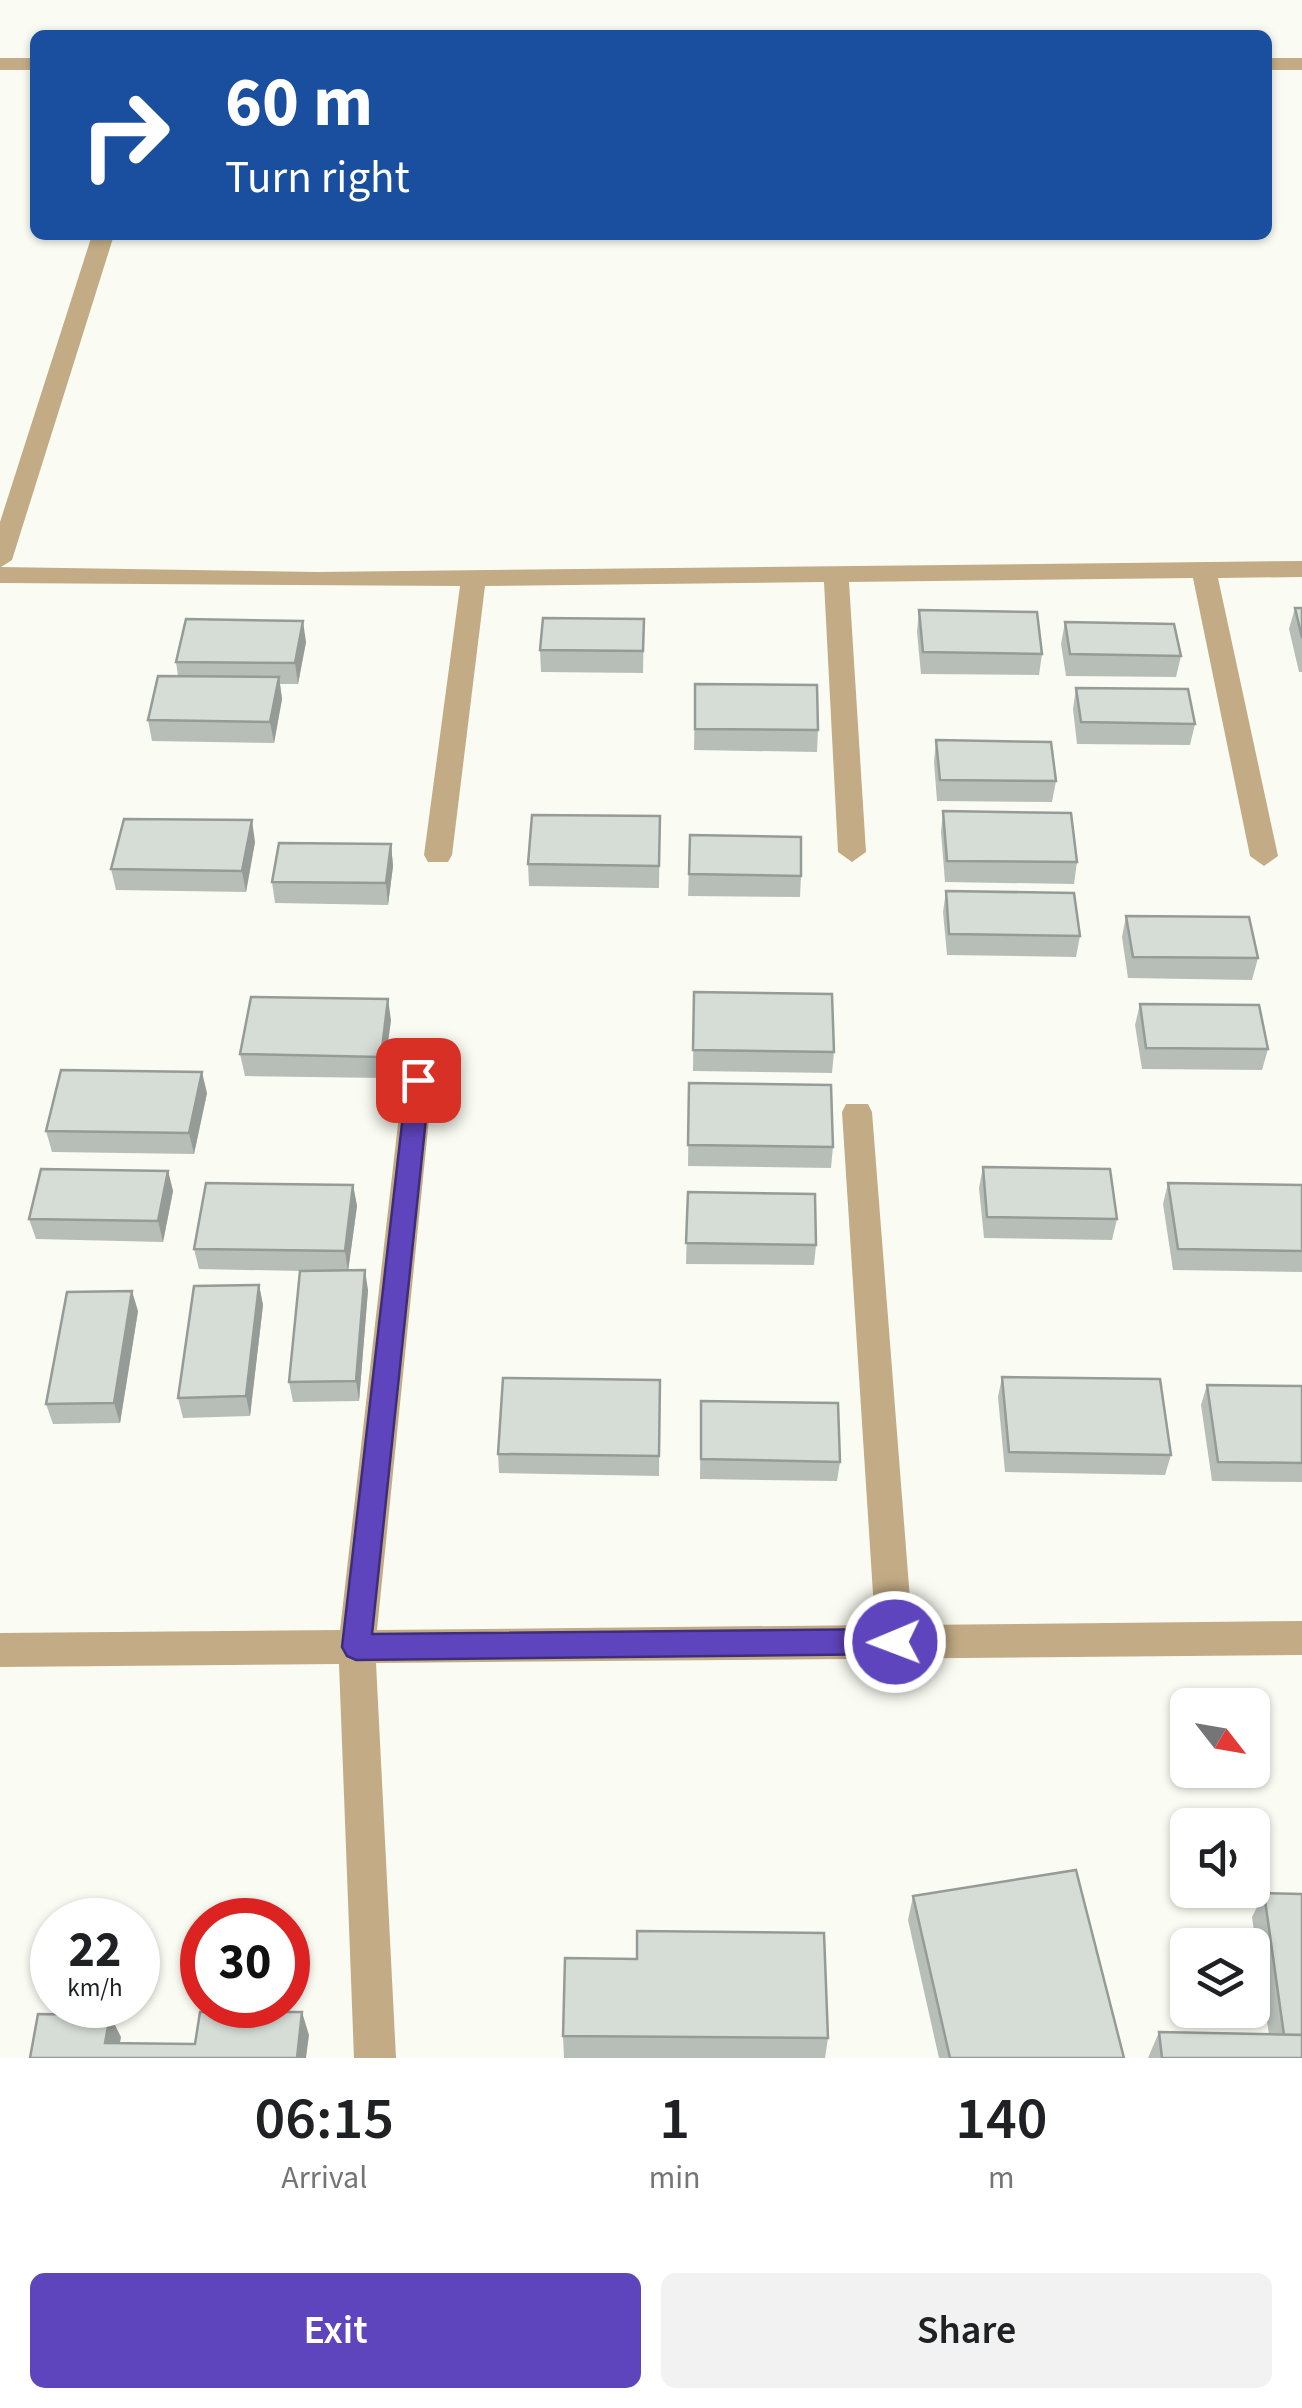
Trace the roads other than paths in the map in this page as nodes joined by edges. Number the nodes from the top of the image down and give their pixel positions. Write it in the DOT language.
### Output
graph roads {
  1 [pos="0,64"];
  2 [pos="30,64"];
  3 [pos="1272,64"];
  4 [pos="1302,64"];
  5 [pos="100,240"];
  6 [pos="0,560"];
  7 [pos="1302,569"];
  8 [pos="1204,570"];
  9 [pos="836,574"];
  10 [pos="0,575"];
  11 [pos="474,578"];
  12 [pos="852,852"];
  13 [pos="438,856"];
  14 [pos="1264,856"];
  15 [pos="418,1080"];
  16 [pos="856,1112"];
  17 [pos="1302,1638"];
  18 [pos="895,1642"];
  19 [pos="356,1647"];
  20 [pos="0,1650"];
  21 [pos="375,2058"];
  1 -- 2 [label="street"];
  3 -- 4 [label="street"];
  5 -- 6 [label="street"];
  7 -- 8 [label="street"];
  8 -- 9 [label="street"];
  8 -- 14 [label="street"];
  9 -- 11 [label="street"];
  9 -- 12 [label="street"];
  10 -- 11 [label="street"];
  11 -- 13 [label="street"];
  15 -- 19 [label="street"];
  16 -- 18 [label="street"];
  17 -- 18 [label="street"];
  18 -- 19 [label="street"];
  19 -- 20 [label="street"];
  19 -- 21 [label="street"];
}
